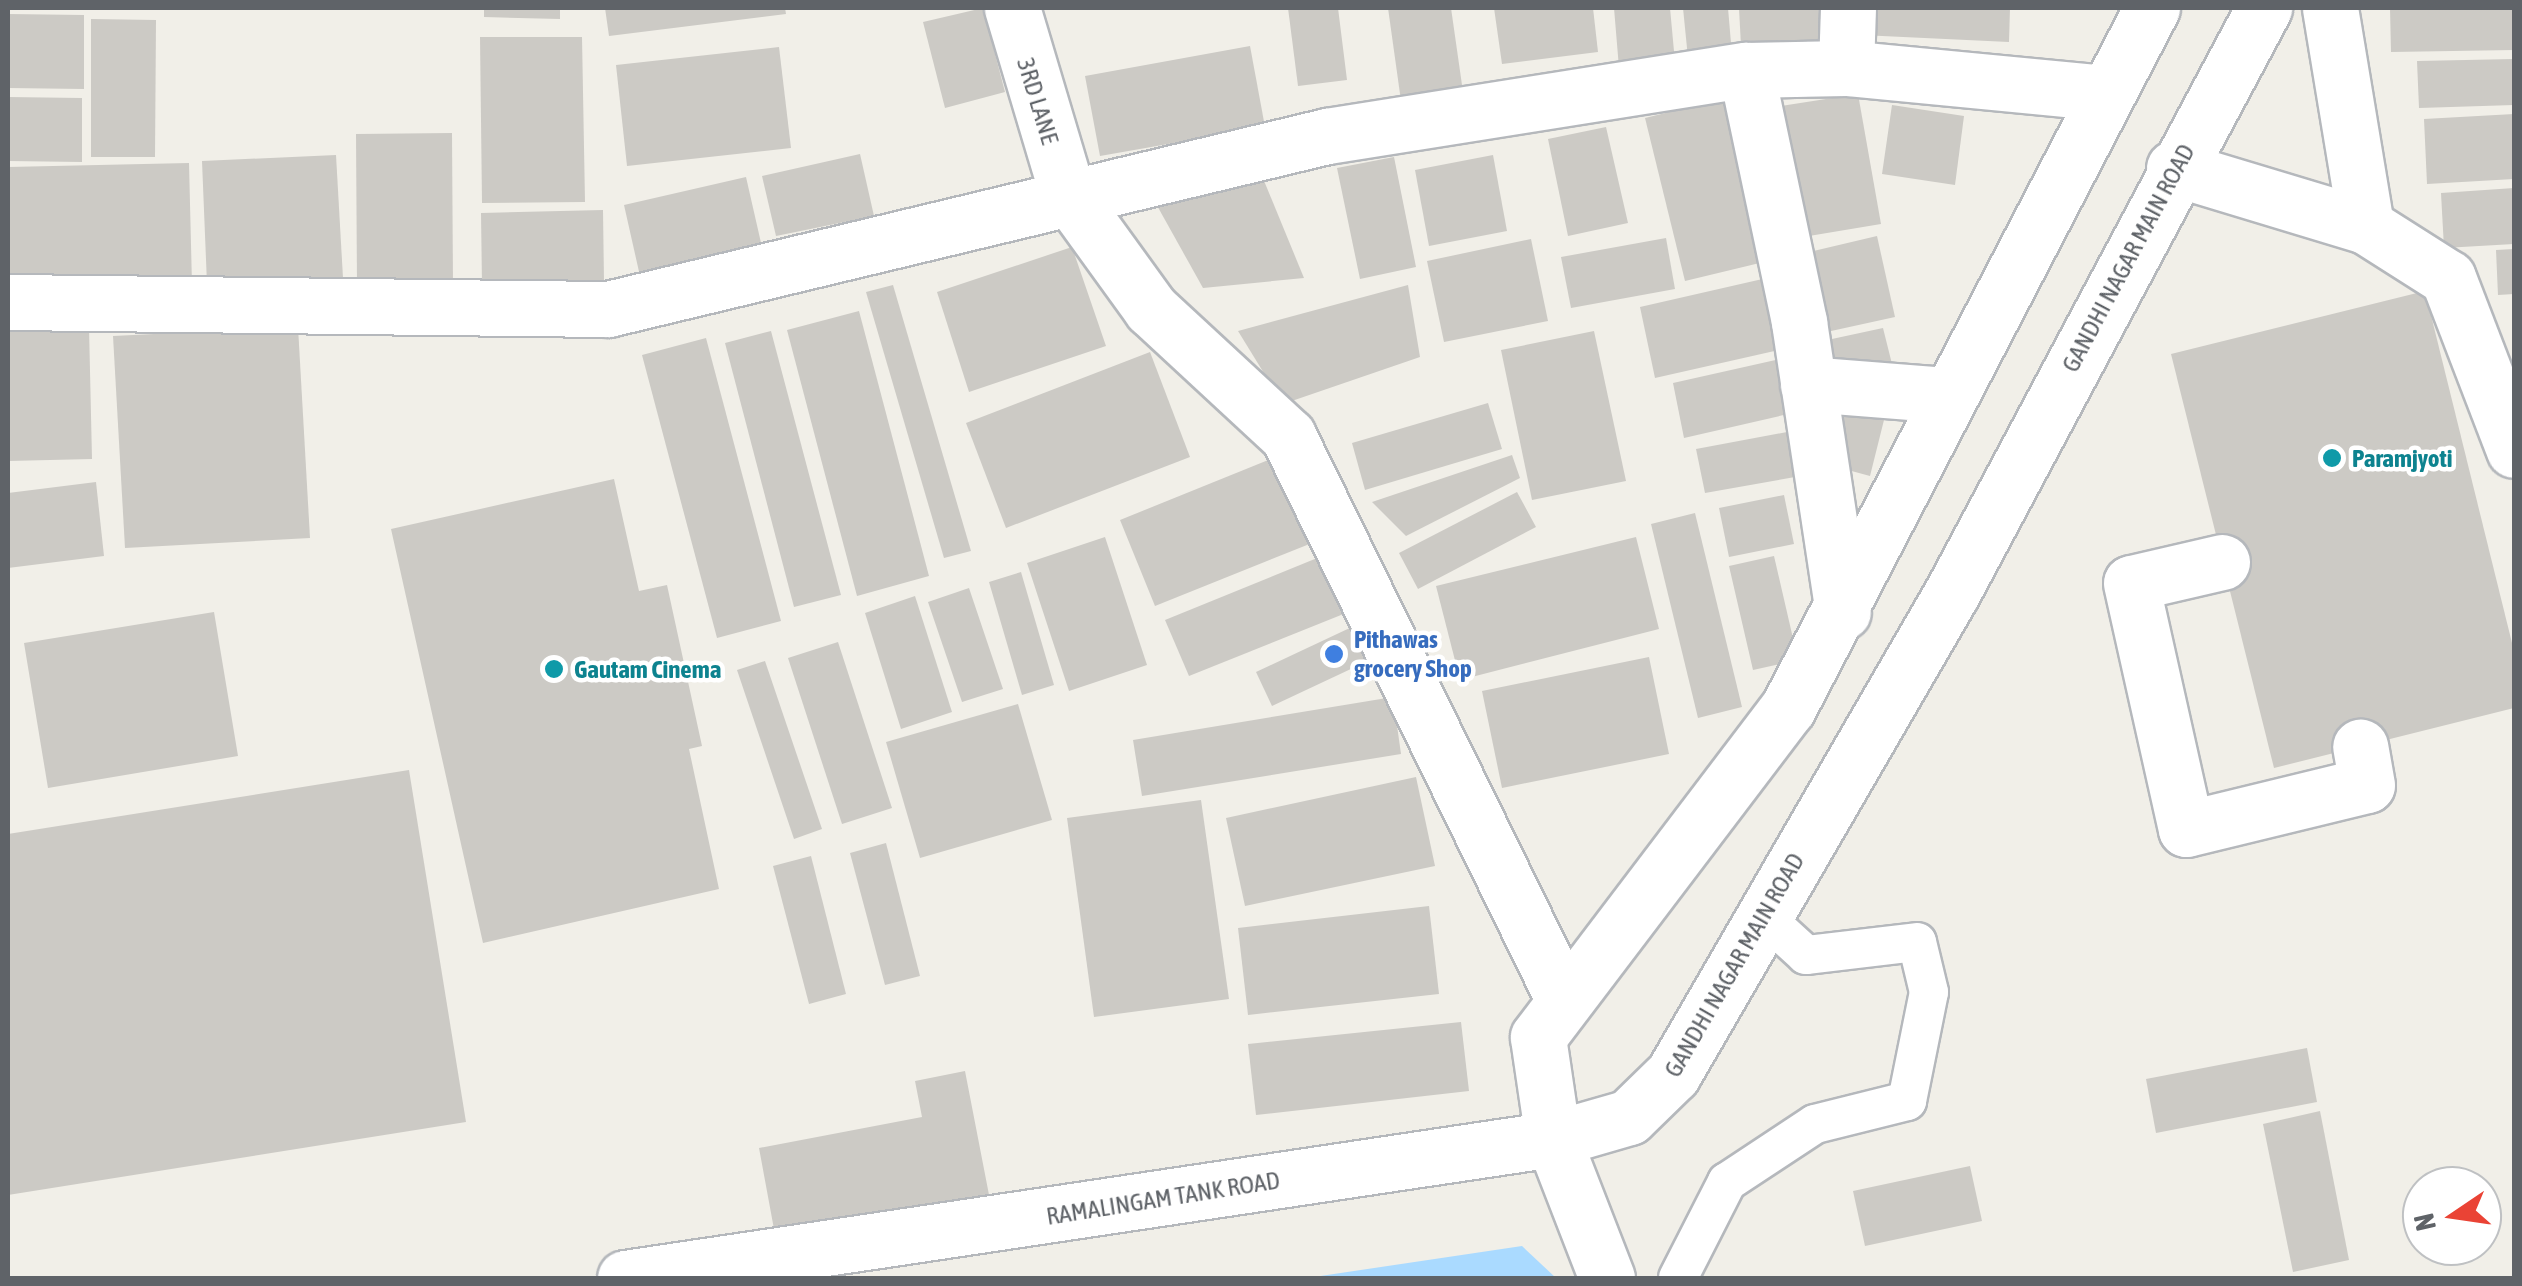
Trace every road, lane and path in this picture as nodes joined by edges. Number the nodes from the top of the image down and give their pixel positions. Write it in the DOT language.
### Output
graph roads {
  1 [pos="1012,8"];
  2 [pos="1848,8"];
  3 [pos="2152,8"];
  4 [pos="2264,8"];
  5 [pos="2330,8"];
  6 [pos="1846,68"];
  7 [pos="1746,70"];
  8 [pos="2105,93"];
  9 [pos="2174,168"];
  10 [pos="1067,193"];
  11 [pos="2366,226"];
  12 [pos="8,302"];
  13 [pos="1808,384"];
  14 [pos="1948,394"];
  15 [pos="2514,450"];
  16 [pos="2222,562"];
  17 [pos="1842,612"];
  18 [pos="2360,747"];
  19 [pos="1760,913"];
  20 [pos="1562,996"];
  21 [pos="1553,1139"];
  22 [pos="625,1278"];
  23 [pos="1608,1278"];
  24 [pos="1678,1278"];
  1 -- 10 [label="street, 3RD LANE"];
  2 -- 6 [label="street"];
  3 -- 8 [label="street"];
  4 -- 9 [label="street, GANDHI NAGAR MAIN ROAD"];
  5 -- 11 [label="street"];
  6 -- 7 [label="street"];
  6 -- 8 [label="street"];
  7 -- 10 [label="street"];
  7 -- 13 [label="street"];
  8 -- 14 [label="street"];
  9 -- 11 [label="street"];
  9 -- 19 [label="street, GANDHI NAGAR MAIN ROAD"];
  10 -- 12 [label="street"];
  10 -- 20 [label="street, 3RD LANE"];
  11 -- 15 [label="street"];
  13 -- 14 [label="street"];
  13 -- 17 [label="street"];
  14 -- 17 [label="street"];
  16 -- 18 [label="street"];
  17 -- 20 [label="street"];
  19 -- 21 [label="street, GANDHI NAGAR MAIN ROAD"];
  19 -- 24 [label="lane"];
  20 -- 21 [label="street"];
  21 -- 22 [label="street, RAMALINGAM TANK ROAD"];
  21 -- 23 [label="street"];
}
